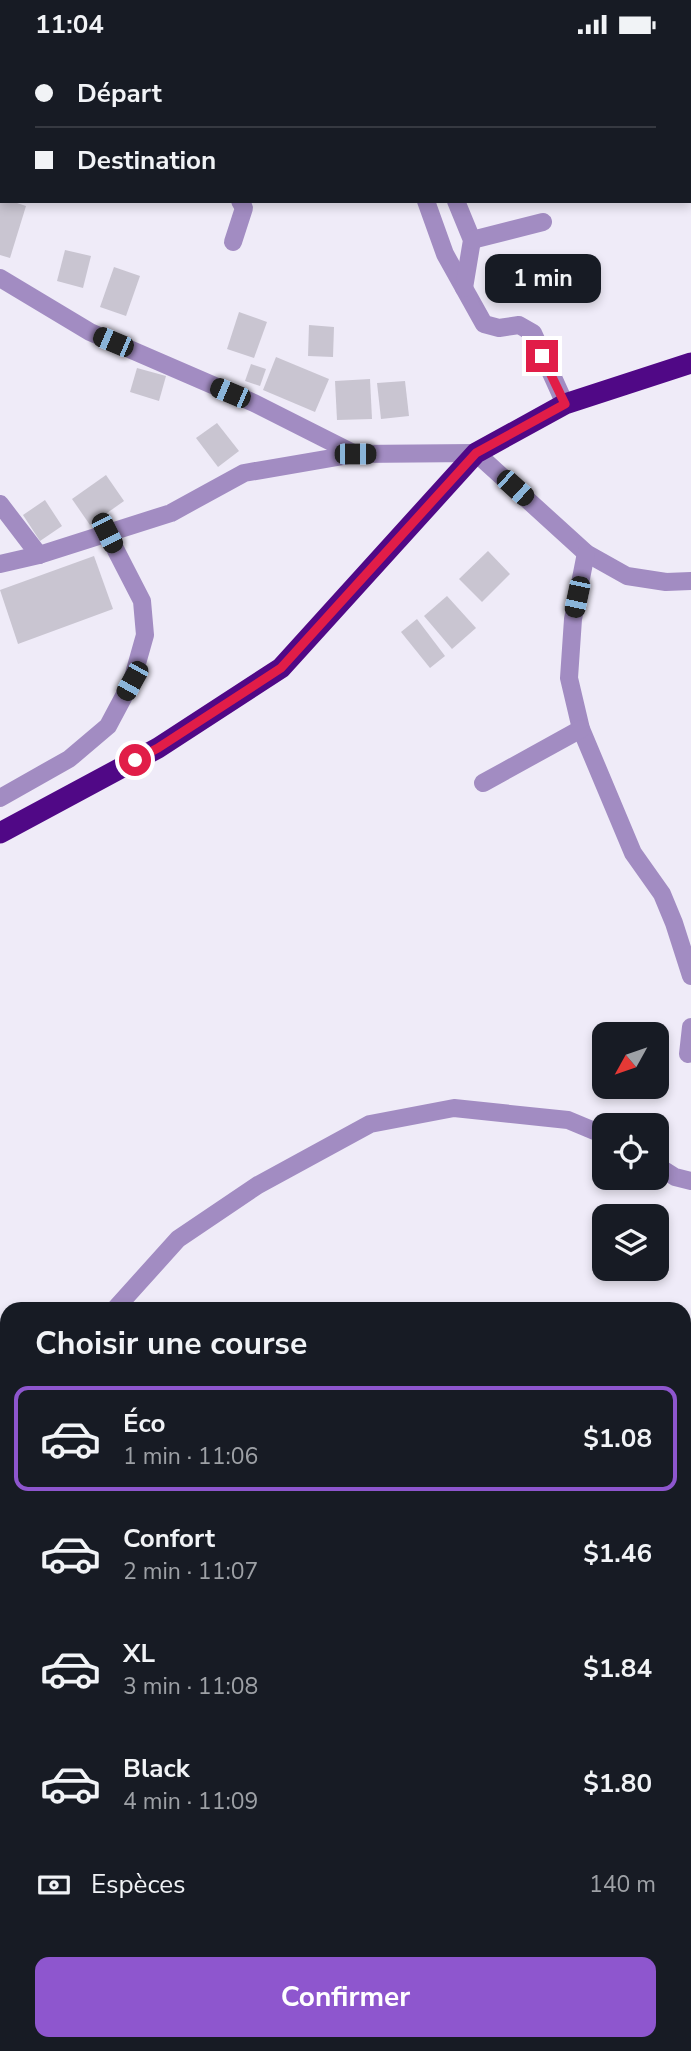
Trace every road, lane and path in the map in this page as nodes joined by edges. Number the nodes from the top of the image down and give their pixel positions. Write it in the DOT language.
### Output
graph roads {
  1 [pos="241,203"];
  2 [pos="427,203"];
  3 [pos="457,203"];
  4 [pos="543,222"];
  5 [pos="472,240"];
  6 [pos="233,241"];
  7 [pos="0,278"];
  8 [pos="464,288"];
  9 [pos="691,363"];
  10 [pos="565,404"];
  11 [pos="476,453"];
  12 [pos="355,454"];
  13 [pos="0,504"];
  14 [pos="107,533"];
  15 [pos="586,553"];
  16 [pos="39,555"];
  17 [pos="0,565"];
  18 [pos="691,581"];
  19 [pos="581,729"];
  20 [pos="483,783"];
  21 [pos="0,798"];
  22 [pos="0,833"];
  23 [pos="691,976"];
  24 [pos="691,1027"];
  25 [pos="688,1055"];
  26 [pos="592,1130"];
  27 [pos="669,1173"];
  28 [pos="691,1181"];
  29 [pos="121,1302"];
  1 -- 6 [label="street"];
  2 -- 8 [label="street"];
  3 -- 5 [label="street"];
  4 -- 5 [label="street"];
  5 -- 8 [label="street"];
  7 -- 12 [label="street"];
  8 -- 10 [label="street"];
  9 -- 10 [label="highway"];
  10 -- 11 [label="highway"];
  11 -- 12 [label="street"];
  11 -- 15 [label="street"];
  11 -- 22 [label="highway"];
  12 -- 14 [label="street"];
  13 -- 16 [label="street"];
  14 -- 16 [label="street"];
  14 -- 21 [label="street"];
  15 -- 18 [label="street"];
  15 -- 19 [label="street"];
  16 -- 17 [label="street"];
  19 -- 20 [label="street"];
  19 -- 23 [label="street"];
  24 -- 25 [label="street"];
  26 -- 29 [label="street"];
  27 -- 28 [label="street"];
}
